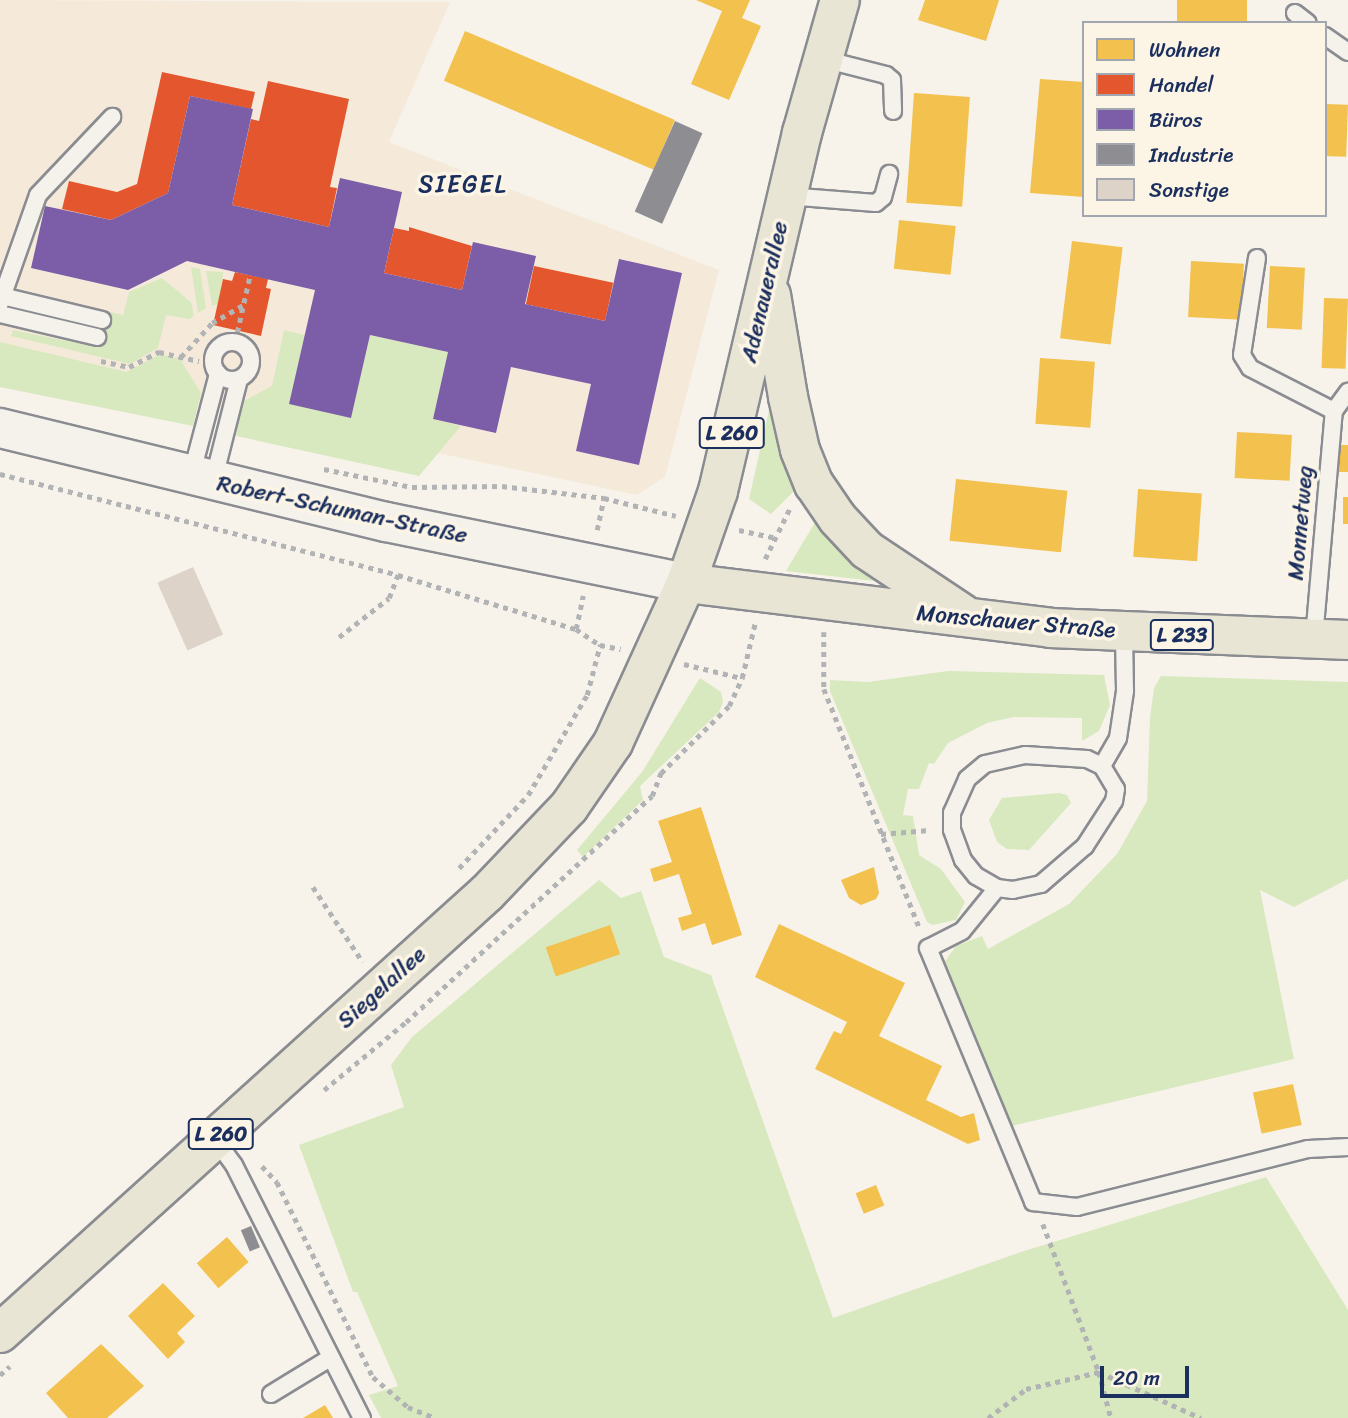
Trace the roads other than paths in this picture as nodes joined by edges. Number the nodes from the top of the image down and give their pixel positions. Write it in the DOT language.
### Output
graph roads {
  1 [pos="840,0"];
  2 [pos="1327,37"];
  3 [pos="1348,52"];
  4 [pos="821,59"];
  5 [pos="893,111"];
  6 [pos="112,117"];
  7 [pos="889,174"];
  8 [pos="787,196"];
  9 [pos="1256,258"];
  10 [pos="769,279"];
  11 [pos="1,300"];
  12 [pos="0,314"];
  13 [pos="102,320"];
  14 [pos="97,337"];
  15 [pos="215,370"];
  16 [pos="239,379"];
  17 [pos="1348,391"];
  18 [pos="1334,411"];
  19 [pos="0,428"];
  20 [pos="202,479"];
  21 [pos="685,583"];
  22 [pos="974,621"];
  23 [pos="1124,632"];
  24 [pos="1331,639"];
  25 [pos="1102,766"];
  26 [pos="997,888"];
  27 [pos="215,1139"];
  28 [pos="1348,1147"];
  29 [pos="0,1333"];
  30 [pos="330,1358"];
  31 [pos="271,1394"];
  32 [pos="362,1418"];
  1 -- 4 [label="main road, Adenauerallee / L 260"];
  2 -- 3 [label="lane"];
  4 -- 5 [label="lane"];
  4 -- 8 [label="main road, Adenauerallee / L 260"];
  6 -- 11 [label="lane"];
  7 -- 8 [label="lane"];
  8 -- 10 [label="main road, Adenauerallee / L 260"];
  9 -- 18 [label="lane"];
  10 -- 21 [label="main road, Adenauerallee / L 260"];
  10 -- 22 [label="main road"];
  11 -- 13 [label="lane"];
  12 -- 14 [label="lane"];
  15 -- 16 [label="lane"];
  15 -- 16 [label="lane"];
  15 -- 20 [label="lane"];
  16 -- 20 [label="lane"];
  17 -- 18 [label="lane, Monnetweg"];
  18 -- 24 [label="lane, Monnetweg"];
  19 -- 20 [label="main road, Robert-Schuman-Straße / L 233"];
  20 -- 21 [label="main road, Robert-Schuman-Straße / L 233"];
  21 -- 22 [label="main road, Monschauer Straße / L 233"];
  21 -- 27 [label="main road, Siegelallee / L 260"];
  22 -- 23 [label="main road, Monschauer Straße / L 233"];
  23 -- 24 [label="main road, Monschauer Straße / L 233"];
  23 -- 25 [label="lane"];
  25 -- 26 [label="lane"];
  25 -- 26 [label="lane"];
  26 -- 28 [label="lane"];
  27 -- 29 [label="main road, Siegelallee / L 260"];
  27 -- 30 [label="lane"];
  30 -- 31 [label="lane"];
  30 -- 32 [label="lane"];
}
